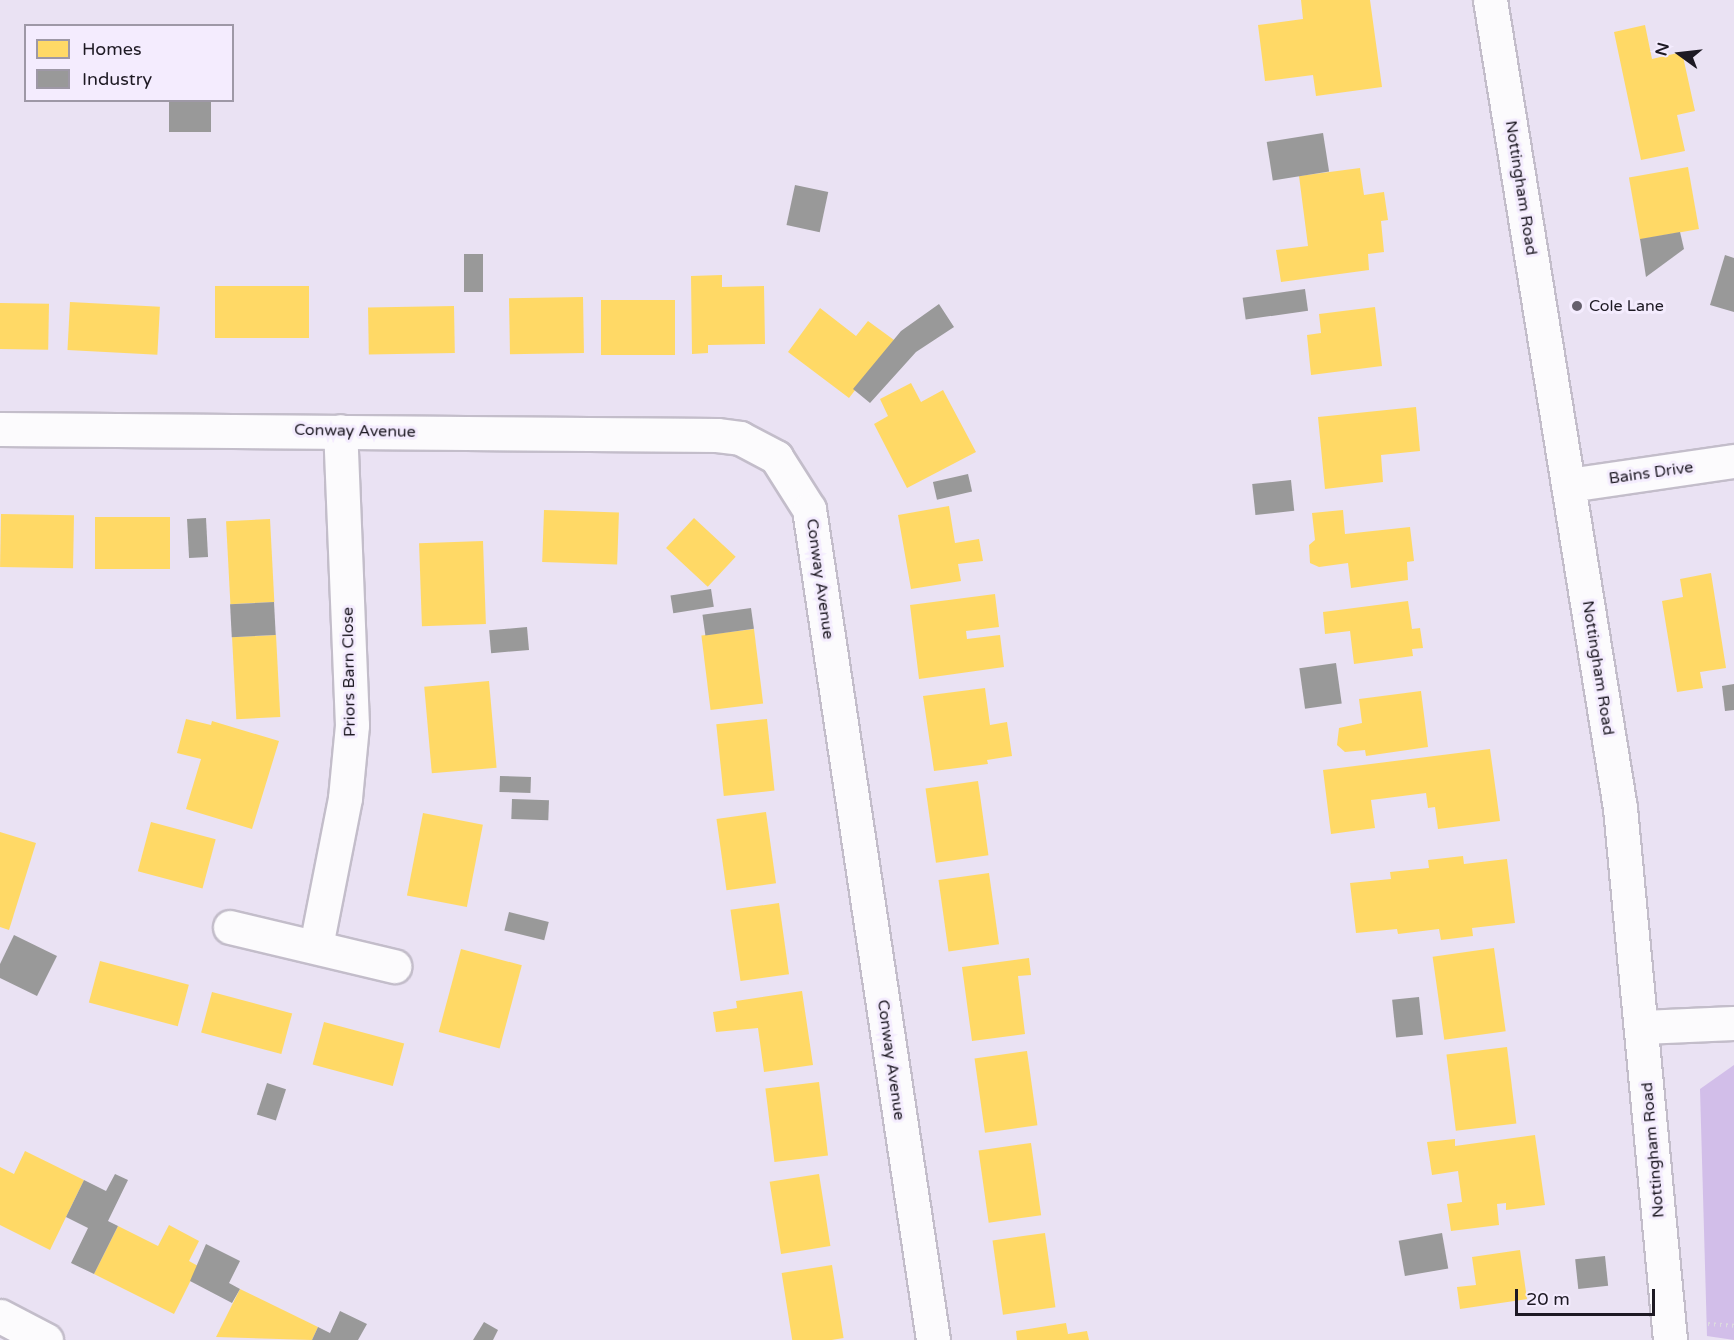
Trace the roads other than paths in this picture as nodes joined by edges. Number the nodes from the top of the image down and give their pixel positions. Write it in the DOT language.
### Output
graph roads {
  1 [pos="1490,0"];
  2 [pos="0,429"];
  3 [pos="340,431"];
  4 [pos="1734,461"];
  5 [pos="1569,485"];
  6 [pos="230,927"];
  7 [pos="316,946"];
  8 [pos="394,966"];
  9 [pos="1734,1023"];
  10 [pos="1642,1028"];
  11 [pos="0,1316"];
  12 [pos="46,1340"];
  13 [pos="933,1340"];
  14 [pos="1670,1340"];
  1 -- 5 [label="street, Nottingham Road"];
  2 -- 3 [label="street, Conway Avenue"];
  3 -- 7 [label="street, Priors Barn Close"];
  3 -- 13 [label="street, Conway Avenue"];
  4 -- 5 [label="street, Bains Drive"];
  5 -- 10 [label="street, Nottingham Road"];
  6 -- 7 [label="street"];
  7 -- 8 [label="street"];
  9 -- 10 [label="street"];
  10 -- 14 [label="street, Nottingham Road"];
  11 -- 12 [label="street"];
}
